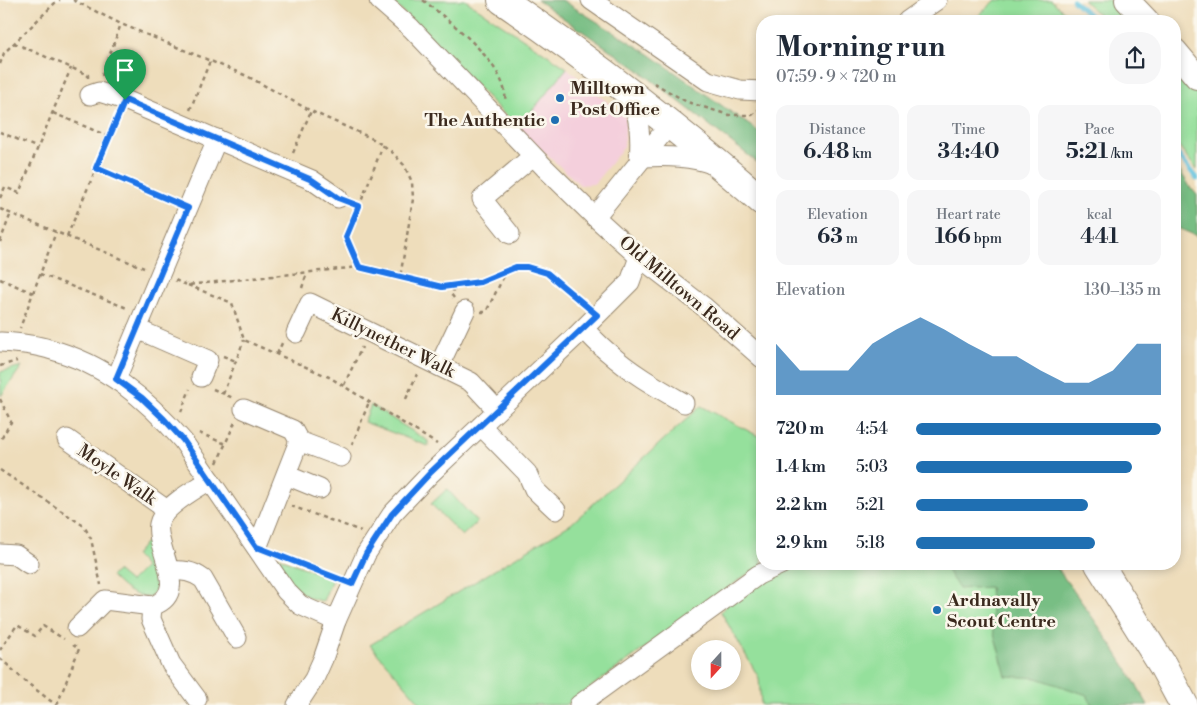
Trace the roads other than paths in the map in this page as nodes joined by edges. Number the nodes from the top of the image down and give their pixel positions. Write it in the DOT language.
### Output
graph roads {
  1 [pos="379,0"];
  2 [pos="502,0"];
  3 [pos="591,0"];
  4 [pos="937,0"];
  5 [pos="1127,0"];
  6 [pos="916,15"];
  7 [pos="1141,15"];
  8 [pos="1181,58"];
  9 [pos="1197,76"];
  10 [pos="637,85"];
  11 [pos="756,91"];
  12 [pos="95,94"];
  13 [pos="670,124"];
  14 [pos="217,140"];
  15 [pos="545,160"];
  16 [pos="641,160"];
  17 [pos="726,169"];
  18 [pos="756,196"];
  19 [pos="338,198"];
  20 [pos="595,217"];
  21 [pos="510,234"];
  22 [pos="639,257"];
  23 [pos="465,312"];
  24 [pos="140,322"];
  25 [pos="584,329"];
  26 [pos="296,333"];
  27 [pos="7,343"];
  28 [pos="756,353"];
  29 [pos="432,362"];
  30 [pos="116,379"];
  31 [pos="201,382"];
  32 [pos="684,403"];
  33 [pos="244,409"];
  34 [pos="497,410"];
  35 [pos="481,426"];
  36 [pos="66,439"];
  37 [pos="299,441"];
  38 [pos="341,457"];
  39 [pos="286,475"];
  40 [pos="210,480"];
  41 [pos="320,489"];
  42 [pos="167,510"];
  43 [pos="556,510"];
  44 [pos="257,548"];
  45 [pos="0,554"];
  46 [pos="29,564"];
  47 [pos="769,570"];
  48 [pos="1103,570"];
  49 [pos="170,571"];
  50 [pos="152,606"];
  51 [pos="336,621"];
  52 [pos="72,634"];
  53 [pos="236,638"];
  54 [pos="197,699"];
  55 [pos="296,705"];
  56 [pos="579,705"];
  57 [pos="1184,705"];
  1 -- 15 [label="street, Old Milltown Road"];
  2 -- 10 [label="highway"];
  3 -- 11 [label="street"];
  4 -- 6 [label="street"];
  5 -- 7 [label="main road"];
  8 -- 9 [label="main road"];
  10 -- 13 [label="highway"];
  10 -- 16 [label="street"];
  12 -- 14 [label="street"];
  13 -- 16 [label="street"];
  13 -- 17 [label="highway"];
  14 -- 19 [label="street"];
  14 -- 24 [label="street"];
  15 -- 20 [label="street, Old Milltown Road"];
  15 -- 21 [label="street"];
  16 -- 17 [label="street"];
  16 -- 20 [label="street"];
  17 -- 18 [label="highway"];
  20 -- 22 [label="street, Old Milltown Road"];
  22 -- 25 [label="street"];
  22 -- 28 [label="street, Old Milltown Road"];
  23 -- 29 [label="street"];
  24 -- 30 [label="street"];
  24 -- 31 [label="street"];
  25 -- 32 [label="street"];
  25 -- 34 [label="street"];
  26 -- 29 [label="street, Killynether Walk"];
  27 -- 30 [label="street"];
  29 -- 34 [label="street, Killynether Walk"];
  30 -- 40 [label="street"];
  33 -- 37 [label="street"];
  34 -- 35 [label="street"];
  35 -- 43 [label="street"];
  35 -- 51 [label="street"];
  36 -- 42 [label="street, Moyle Walk"];
  37 -- 38 [label="street"];
  37 -- 39 [label="street"];
  39 -- 41 [label="street"];
  39 -- 44 [label="street"];
  40 -- 42 [label="street, Moyle Walk"];
  40 -- 44 [label="street"];
  42 -- 49 [label="street, Moyle Walk"];
  44 -- 51 [label="street"];
  45 -- 46 [label="street"];
  47 -- 56 [label="street"];
  48 -- 57 [label="highway"];
  49 -- 50 [label="street, Moyle Walk"];
  49 -- 53 [label="street"];
  50 -- 52 [label="street"];
  50 -- 54 [label="street"];
  51 -- 55 [label="street"];
}
